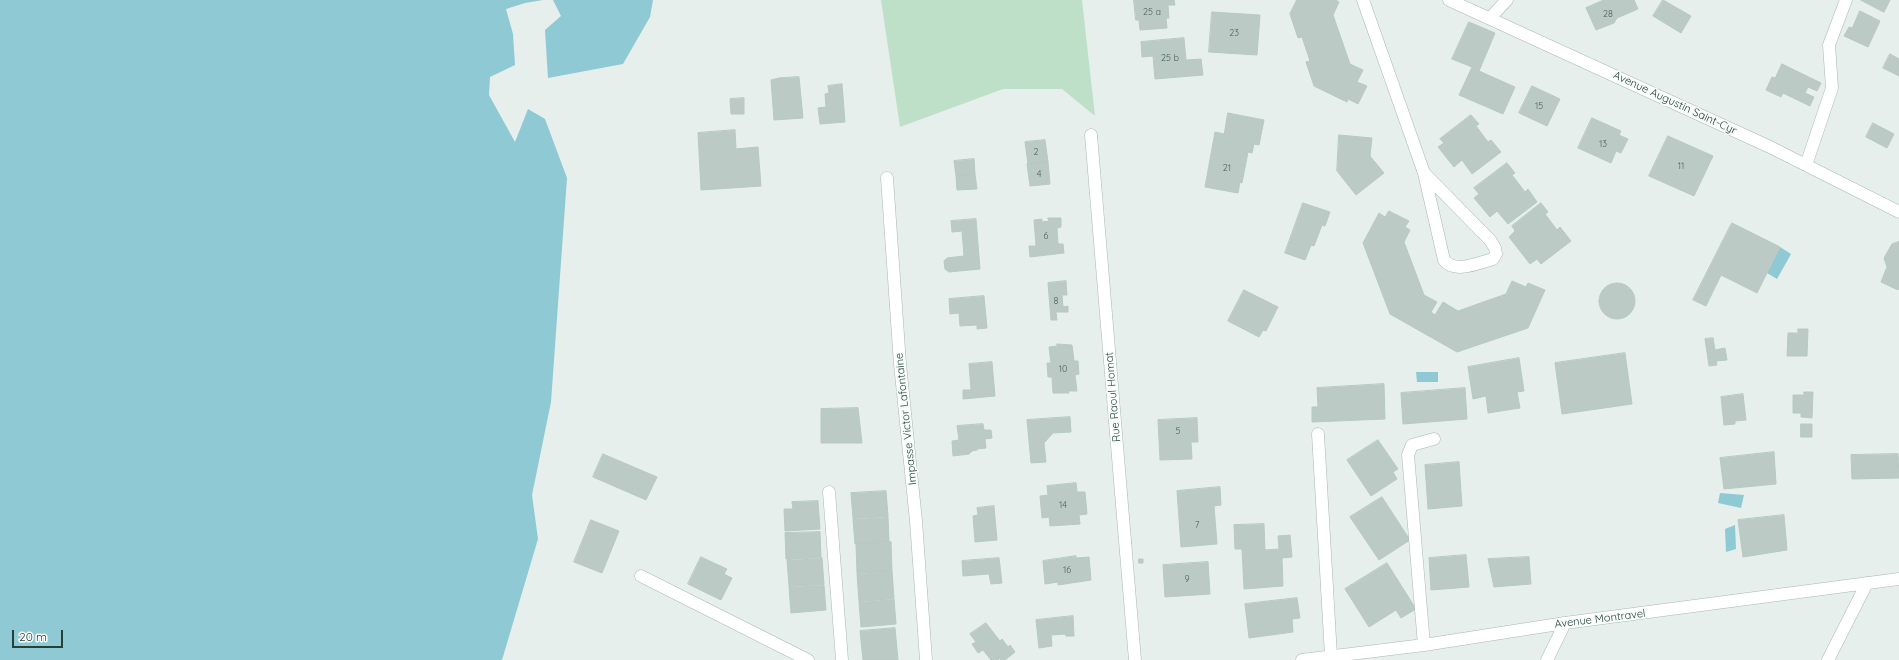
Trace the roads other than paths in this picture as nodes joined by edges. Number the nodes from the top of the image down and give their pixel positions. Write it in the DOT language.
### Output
graph roads {
  1 [pos="1363,0"];
  2 [pos="1448,0"];
  3 [pos="1507,0"];
  4 [pos="1846,0"];
  5 [pos="1490,18"];
  6 [pos="1091,135"];
  7 [pos="1806,165"];
  8 [pos="1424,173"];
  9 [pos="887,178"];
  10 [pos="1899,212"];
  11 [pos="1318,434"];
  12 [pos="1434,439"];
  13 [pos="829,492"];
  14 [pos="641,576"];
  15 [pos="1899,579"];
  16 [pos="1866,583"];
  17 [pos="1565,623"];
  18 [pos="1424,645"];
  19 [pos="1332,656"];
  20 [pos="808,660"];
  21 [pos="842,660"];
  22 [pos="926,660"];
  23 [pos="1135,660"];
  24 [pos="1302,660"];
  25 [pos="1546,660"];
  26 [pos="1828,660"];
  1 -- 8 [label="street"];
  2 -- 5 [label="street, Avenue Augustin Saint-Cyr"];
  3 -- 5 [label="street"];
  4 -- 7 [label="street"];
  5 -- 7 [label="street, Avenue Augustin Saint-Cyr"];
  6 -- 23 [label="street, Rue Raoul Homat"];
  7 -- 10 [label="street, Avenue Augustin Saint-Cyr"];
  8 -- 8 [label="street"];
  9 -- 22 [label="street, Impasse Victor Lafontaine"];
  11 -- 19 [label="street"];
  12 -- 18 [label="street"];
  13 -- 21 [label="street"];
  14 -- 20 [label="street"];
  15 -- 16 [label="street, Avenue Montravel"];
  16 -- 17 [label="street, Avenue Montravel"];
  16 -- 26 [label="street"];
  17 -- 18 [label="street, Avenue Montravel"];
  17 -- 25 [label="street"];
  18 -- 19 [label="street, Avenue Montravel"];
  19 -- 24 [label="street, Avenue Montravel"];
}
